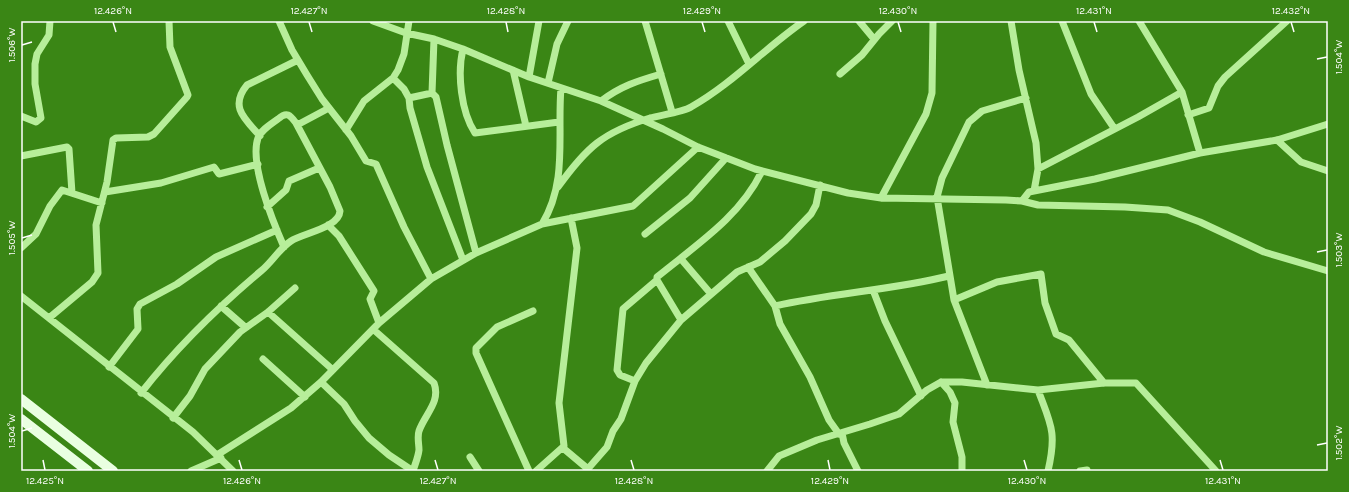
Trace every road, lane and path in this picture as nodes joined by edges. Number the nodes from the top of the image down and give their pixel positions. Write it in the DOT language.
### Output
graph roads {
  1 [pos="50,21"];
  2 [pos="169,21"];
  3 [pos="279,21"];
  4 [pos="373,21"];
  5 [pos="409,21"];
  6 [pos="539,21"];
  7 [pos="568,21"];
  8 [pos="645,21"];
  9 [pos="728,21"];
  10 [pos="804,21"];
  11 [pos="859,21"];
  12 [pos="892,21"];
  13 [pos="933,21"];
  14 [pos="1011,21"];
  15 [pos="1062,21"];
  16 [pos="1139,21"];
  17 [pos="1286,21"];
  18 [pos="406,33"];
  19 [pos="434,39"];
  20 [pos="874,40"];
  21 [pos="463,49"];
  22 [pos="298,60"];
  23 [pos="749,64"];
  24 [pos="514,70"];
  25 [pos="661,74"];
  26 [pos="840,74"];
  27 [pos="529,77"];
  28 [pos="393,78"];
  29 [pos="548,83"];
  30 [pos="560,88"];
  31 [pos="1182,92"];
  32 [pos="432,93"];
  33 [pos="409,98"];
  34 [pos="1026,98"];
  35 [pos="601,101"];
  36 [pos="329,108"];
  37 [pos="672,112"];
  38 [pos="1188,115"];
  39 [pos="21,116"];
  40 [pos="643,120"];
  41 [pos="559,122"];
  42 [pos="296,123"];
  43 [pos="1328,124"];
  44 [pos="526,126"];
  45 [pos="1114,128"];
  46 [pos="346,130"];
  47 [pos="260,136"];
  48 [pos="1277,140"];
  49 [pos="698,147"];
  50 [pos="1200,153"];
  51 [pos="21,156"];
  52 [pos="726,158"];
  53 [pos="258,164"];
  54 [pos="319,168"];
  55 [pos="1038,169"];
  56 [pos="762,171"];
  57 [pos="1328,171"];
  58 [pos="820,185"];
  59 [pos="558,188"];
  60 [pos="1034,191"];
  61 [pos="105,192"];
  62 [pos="72,193"];
  63 [pos="937,197"];
  64 [pos="881,198"];
  65 [pos="1022,201"];
  66 [pos="102,203"];
  67 [pos="267,207"];
  68 [pos="571,218"];
  69 [pos="542,224"];
  70 [pos="328,225"];
  71 [pos="277,230"];
  72 [pos="645,234"];
  73 [pos="284,247"];
  74 [pos="21,248"];
  75 [pos="476,253"];
  76 [pos="681,259"];
  77 [pos="463,260"];
  78 [pos="748,267"];
  79 [pos="1328,271"];
  80 [pos="949,276"];
  81 [pos="431,279"];
  82 [pos="657,280"];
  83 [pos="295,288"];
  84 [pos="873,290"];
  85 [pos="710,294"];
  86 [pos="21,296"];
  87 [pos="954,300"];
  88 [pos="221,306"];
  89 [pos="775,306"];
  90 [pos="533,311"];
  91 [pos="268,312"];
  92 [pos="49,318"];
  93 [pos="681,320"];
  94 [pos="379,323"];
  95 [pos="245,328"];
  96 [pos="374,330"];
  97 [pos="263,359"];
  98 [pos="109,367"];
  99 [pos="333,370"];
  100 [pos="635,381"];
  101 [pos="321,382"];
  102 [pos="941,382"];
  103 [pos="1104,382"];
  104 [pos="987,385"];
  105 [pos="1038,390"];
  106 [pos="141,392"];
  107 [pos="921,396"];
  108 [pos="304,397"];
  109 [pos="21,399"];
  110 [pos="173,418"];
  111 [pos="21,419"];
  112 [pos="840,433"];
  113 [pos="563,448"];
  114 [pos="219,457"];
  115 [pos="470,457"];
  116 [pos="587,470"];
  117 [pos="88,471"];
  118 [pos="113,471"];
  119 [pos="191,471"];
  120 [pos="233,471"];
  121 [pos="413,471"];
  122 [pos="479,471"];
  123 [pos="528,471"];
  124 [pos="536,471"];
  125 [pos="767,471"];
  126 [pos="858,471"];
  127 [pos="962,471"];
  128 [pos="1048,471"];
  129 [pos="1216,471"];
  1 -- 39 [label="street"];
  2 -- 61 [label="street"];
  3 -- 22 [label="street"];
  4 -- 18 [label="street"];
  5 -- 18 [label="street"];
  6 -- 27 [label="street"];
  7 -- 29 [label="street"];
  8 -- 25 [label="street"];
  9 -- 23 [label="street"];
  10 -- 23 [label="street"];
  11 -- 20 [label="street"];
  12 -- 20 [label="street"];
  13 -- 64 [label="street"];
  14 -- 34 [label="street"];
  15 -- 45 [label="street"];
  16 -- 31 [label="street"];
  17 -- 38 [label="street"];
  18 -- 19 [label="street"];
  18 -- 28 [label="street"];
  19 -- 21 [label="street"];
  19 -- 32 [label="street"];
  20 -- 26 [label="street"];
  21 -- 24 [label="street"];
  21 -- 44 [label="street"];
  22 -- 36 [label="street"];
  22 -- 47 [label="street"];
  23 -- 37 [label="street"];
  24 -- 27 [label="street"];
  24 -- 44 [label="street"];
  25 -- 35 [label="street"];
  25 -- 37 [label="street"];
  27 -- 29 [label="street"];
  28 -- 33 [label="street"];
  28 -- 46 [label="street"];
  29 -- 30 [label="street"];
  30 -- 35 [label="street"];
  30 -- 41 [label="street"];
  31 -- 38 [label="street"];
  31 -- 45 [label="street"];
  32 -- 33 [label="street"];
  32 -- 75 [label="street"];
  33 -- 77 [label="street"];
  34 -- 55 [label="street"];
  34 -- 63 [label="street"];
  35 -- 40 [label="street"];
  36 -- 42 [label="street"];
  36 -- 46 [label="street"];
  37 -- 40 [label="street"];
  38 -- 50 [label="street"];
  40 -- 49 [label="street"];
  40 -- 59 [label="street"];
  41 -- 44 [label="street"];
  41 -- 59 [label="street"];
  42 -- 47 [label="street"];
  42 -- 54 [label="street"];
  43 -- 48 [label="street"];
  45 -- 55 [label="street"];
  46 -- 81 [label="street"];
  47 -- 53 [label="street"];
  48 -- 50 [label="street"];
  48 -- 57 [label="street"];
  49 -- 52 [label="street"];
  49 -- 68 [label="street"];
  50 -- 60 [label="street"];
  51 -- 62 [label="street"];
  52 -- 56 [label="street"];
  52 -- 72 [label="street"];
  53 -- 61 [label="street"];
  53 -- 67 [label="street"];
  54 -- 67 [label="street"];
  54 -- 70 [label="street"];
  55 -- 60 [label="street"];
  56 -- 58 [label="street"];
  56 -- 76 [label="street"];
  58 -- 64 [label="street"];
  58 -- 78 [label="street"];
  59 -- 69 [label="street"];
  60 -- 65 [label="street"];
  61 -- 66 [label="street"];
  62 -- 66 [label="street"];
  62 -- 74 [label="street"];
  63 -- 64 [label="street"];
  63 -- 65 [label="street"];
  63 -- 80 [label="street"];
  65 -- 79 [label="street"];
  66 -- 92 [label="street"];
  67 -- 71 [label="street"];
  68 -- 69 [label="street"];
  68 -- 113 [label="street"];
  69 -- 75 [label="street"];
  70 -- 73 [label="street"];
  70 -- 94 [label="street"];
  71 -- 73 [label="street"];
  71 -- 98 [label="street"];
  73 -- 88 [label="street"];
  75 -- 77 [label="street"];
  76 -- 82 [label="street"];
  76 -- 85 [label="street"];
  77 -- 81 [label="street"];
  78 -- 85 [label="street"];
  78 -- 89 [label="street"];
  80 -- 84 [label="street"];
  80 -- 87 [label="street"];
  81 -- 94 [label="street"];
  82 -- 93 [label="street"];
  82 -- 100 [label="street"];
  83 -- 91 [label="street"];
  84 -- 89 [label="street"];
  84 -- 107 [label="street"];
  85 -- 93 [label="street"];
  86 -- 92 [label="street"];
  87 -- 103 [label="street"];
  87 -- 104 [label="street"];
  88 -- 95 [label="street"];
  88 -- 106 [label="street"];
  89 -- 112 [label="street"];
  90 -- 123 [label="street"];
  91 -- 95 [label="street"];
  91 -- 99 [label="street"];
  92 -- 98 [label="street"];
  93 -- 100 [label="street"];
  94 -- 96 [label="street"];
  95 -- 110 [label="street"];
  96 -- 99 [label="street"];
  96 -- 121 [label="street"];
  97 -- 108 [label="street"];
  98 -- 106 [label="street"];
  99 -- 101 [label="street"];
  100 -- 116 [label="street"];
  101 -- 108 [label="street"];
  101 -- 121 [label="street"];
  102 -- 104 [label="street"];
  102 -- 107 [label="street"];
  102 -- 127 [label="street"];
  103 -- 105 [label="street"];
  103 -- 129 [label="street"];
  104 -- 105 [label="street"];
  105 -- 128 [label="street"];
  106 -- 110 [label="street"];
  107 -- 112 [label="street"];
  108 -- 114 [label="street"];
  109 -- 118 [label="main road"];
  110 -- 114 [label="street"];
  111 -- 117 [label="main road"];
  112 -- 125 [label="street"];
  112 -- 126 [label="street"];
  113 -- 116 [label="street"];
  113 -- 124 [label="street"];
  114 -- 119 [label="street"];
  114 -- 120 [label="street"];
  115 -- 122 [label="street"];
}
